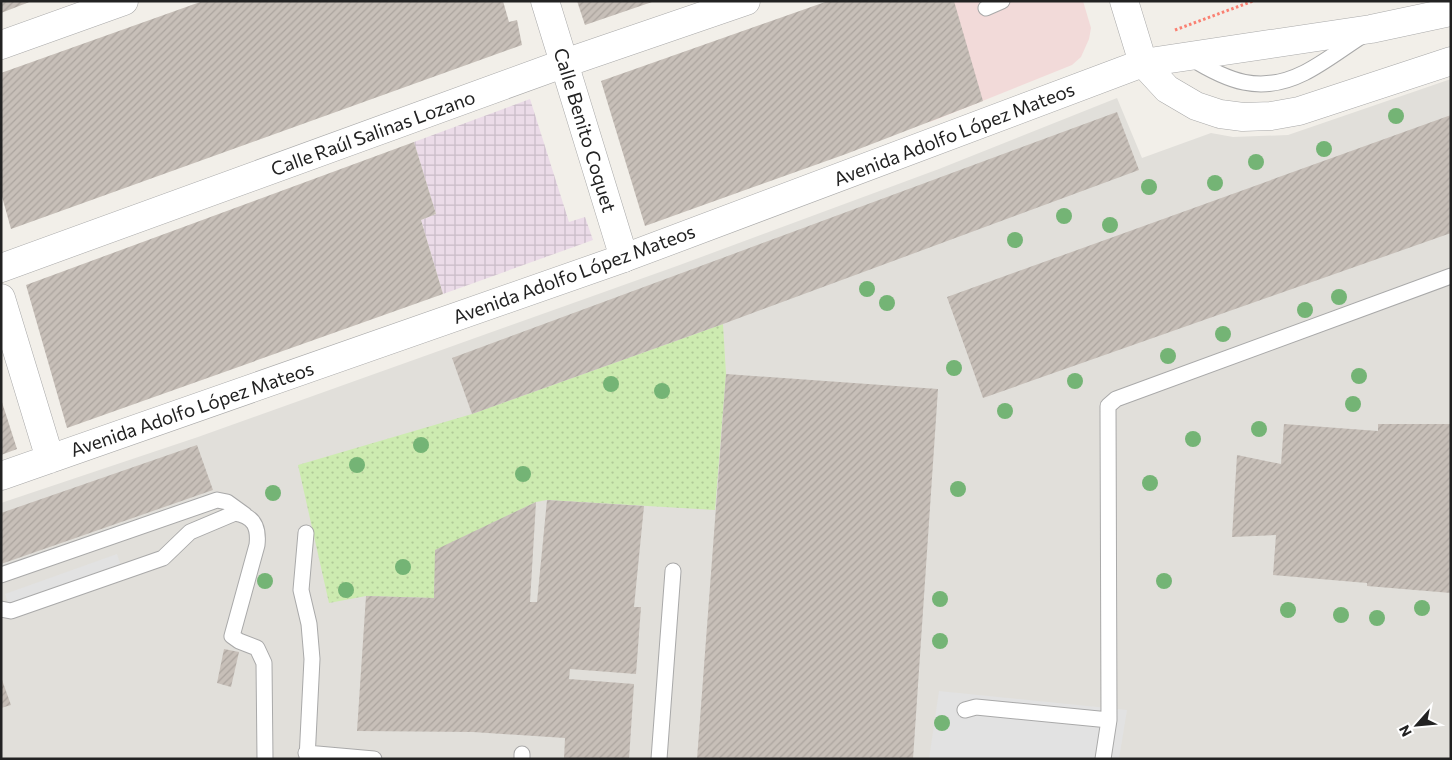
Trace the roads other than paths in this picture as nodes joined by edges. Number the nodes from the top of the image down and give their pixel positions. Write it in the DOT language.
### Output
graph roads {
  1 [pos="124,1"];
  2 [pos="545,1"];
  3 [pos="746,1"];
  4 [pos="1002,1"];
  5 [pos="1124,1"];
  6 [pos="986,8"];
  7 [pos="1451,12"];
  8 [pos="1372,30"];
  9 [pos="1,45"];
  10 [pos="1140,54"];
  11 [pos="1189,57"];
  12 [pos="1451,61"];
  13 [pos="565,63"];
  14 [pos="624,258"];
  15 [pos="1,268"];
  16 [pos="1451,276"];
  17 [pos="1,298"];
  18 [pos="50,459"];
  19 [pos="1,476"];
  20 [pos="248,517"];
  21 [pos="306,533"];
  22 [pos="673,570"];
  23 [pos="1,575"];
  24 [pos="1,609"];
  25 [pos="966,710"];
  26 [pos="1109,720"];
  27 [pos="306,756"];
  28 [pos="265,759"];
  29 [pos="374,759"];
  30 [pos="659,759"];
  31 [pos="1103,759"];
  1 -- 9 [label="street"];
  2 -- 13 [label="street, Calle Benito Coquet"];
  3 -- 13 [label="street, Calle Raúl Salinas Lozano"];
  4 -- 6 [label="lane"];
  5 -- 10 [label="street"];
  7 -- 8 [label="street, Avenida Adolfo López Mateos"];
  8 -- 11 [label="street, Avenida Adolfo López Mateos"];
  8 -- 11 [label="lane"];
  10 -- 11 [label="street, Avenida Adolfo López Mateos"];
  10 -- 12 [label="street"];
  10 -- 14 [label="street, Avenida Adolfo López Mateos"];
  13 -- 14 [label="street, Calle Benito Coquet"];
  13 -- 15 [label="street, Calle Raúl Salinas Lozano"];
  14 -- 18 [label="street, Avenida Adolfo López Mateos"];
  16 -- 26 [label="lane"];
  17 -- 18 [label="street"];
  18 -- 19 [label="street, Avenida Adolfo López Mateos"];
  20 -- 23 [label="lane"];
  20 -- 24 [label="lane"];
  20 -- 28 [label="lane"];
  21 -- 27 [label="lane"];
  22 -- 30 [label="lane"];
  25 -- 26 [label="lane"];
  26 -- 31 [label="lane"];
  27 -- 29 [label="lane"];
}
